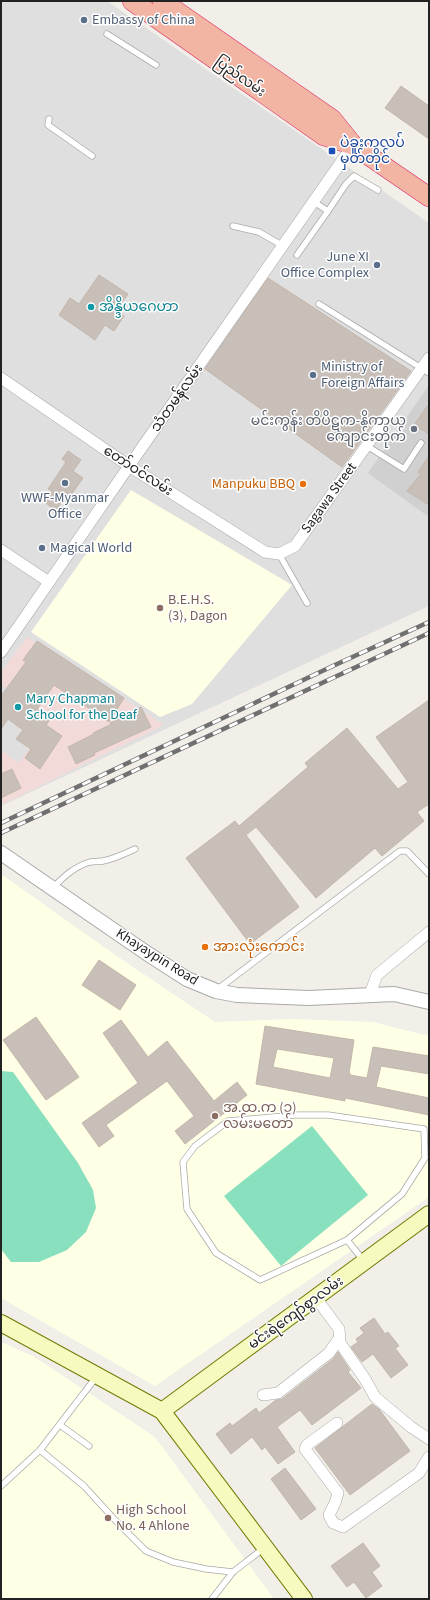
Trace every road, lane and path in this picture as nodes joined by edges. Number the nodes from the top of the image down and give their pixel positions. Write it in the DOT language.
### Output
graph roads {
  1 [pos="132,1"];
  2 [pos="162,1"];
  3 [pos="108,34"];
  4 [pos="156,65"];
  5 [pos="49,119"];
  6 [pos="353,145"];
  7 [pos="92,156"];
  8 [pos="378,190"];
  9 [pos="429,197"];
  10 [pos="314,202"];
  11 [pos="328,211"];
  12 [pos="233,226"];
  13 [pos="283,246"];
  14 [pos="297,255"];
  15 [pos="318,304"];
  16 [pos="429,358"];
  17 [pos="425,371"];
  18 [pos="1,378"];
  19 [pos="421,443"];
  20 [pos="367,446"];
  21 [pos="129,466"];
  22 [pos="1,550"];
  23 [pos="279,554"];
  24 [pos="49,582"];
  25 [pos="307,603"];
  26 [pos="1,652"];
  27 [pos="135,849"];
  28 [pos="1,853"];
  29 [pos="429,874"];
  30 [pos="53,888"];
  31 [pos="429,932"];
  32 [pos="216,991"];
  33 [pos="370,994"];
  34 [pos="429,1002"];
  35 [pos="429,1214"];
  36 [pos="347,1240"];
  37 [pos="365,1262"];
  38 [pos="316,1298"];
  39 [pos="1,1323"];
  40 [pos="338,1340"];
  41 [pos="98,1376"];
  42 [pos="263,1395"];
  43 [pos="162,1411"];
  44 [pos="337,1422"];
  45 [pos="60,1425"];
  46 [pos="429,1439"];
  47 [pos="89,1446"];
  48 [pos="40,1450"];
  49 [pos="429,1457"];
  50 [pos="1,1486"];
  51 [pos="265,1547"];
  52 [pos="233,1572"];
  53 [pos="212,1599"];
  54 [pos="304,1599"];
  1 -- 6 [label="highway, ပြည်လမ်း"];
  2 -- 6 [label="highway, ပြည်လမ်း"];
  3 -- 4 [label="lane"];
  5 -- 7 [label="lane"];
  6 -- 9 [label="highway, ပြည်လမ်း"];
  6 -- 10 [label="street, သံတမန်လမ်း"];
  8 -- 11 [label="lane"];
  10 -- 11 [label="lane"];
  10 -- 13 [label="street, သံတမန်လမ်း"];
  11 -- 14 [label="lane"];
  12 -- 13 [label="lane"];
  13 -- 21 [label="street, သံတမန်လမ်း"];
  15 -- 17 [label="lane"];
  16 -- 17 [label="street, Sagawa Street"];
  17 -- 20 [label="street, Sagawa Street"];
  18 -- 21 [label="street, တော်ဝင်လမ်း"];
  19 -- 20 [label="lane"];
  20 -- 23 [label="street, Sagawa Street"];
  21 -- 23 [label="street, တော်ဝင်လမ်း"];
  21 -- 24 [label="street, သံတမန်လမ်း"];
  22 -- 24 [label="street"];
  23 -- 25 [label="lane"];
  24 -- 26 [label="street, သံတမန်လမ်း"];
  27 -- 30 [label="lane"];
  28 -- 30 [label="street, Khayaypin Road"];
  29 -- 32 [label="lane"];
  30 -- 32 [label="street, Khayaypin Road"];
  31 -- 33 [label="street"];
  32 -- 33 [label="street, Khayaypin Road"];
  33 -- 34 [label="street, Khayaypin Road"];
  35 -- 37 [label="main road, မင်းရဲကျော်စွာလမ်း"];
  36 -- 36 [label="lane"];
  36 -- 37 [label="lane"];
  37 -- 38 [label="main road, မင်းရဲကျော်စွာလမ်း"];
  38 -- 40 [label="street"];
  38 -- 43 [label="main road, မင်းရဲကျော်စွာလမ်း"];
  39 -- 41 [label="main road"];
  40 -- 42 [label="street"];
  40 -- 46 [label="street"];
  41 -- 43 [label="main road"];
  41 -- 45 [label="lane"];
  43 -- 51 [label="main road"];
  44 -- 49 [label="street"];
  45 -- 47 [label="lane"];
  45 -- 48 [label="lane"];
  48 -- 50 [label="lane"];
  48 -- 52 [label="lane"];
  51 -- 52 [label="lane"];
  51 -- 54 [label="main road"];
  52 -- 53 [label="lane"];
}
